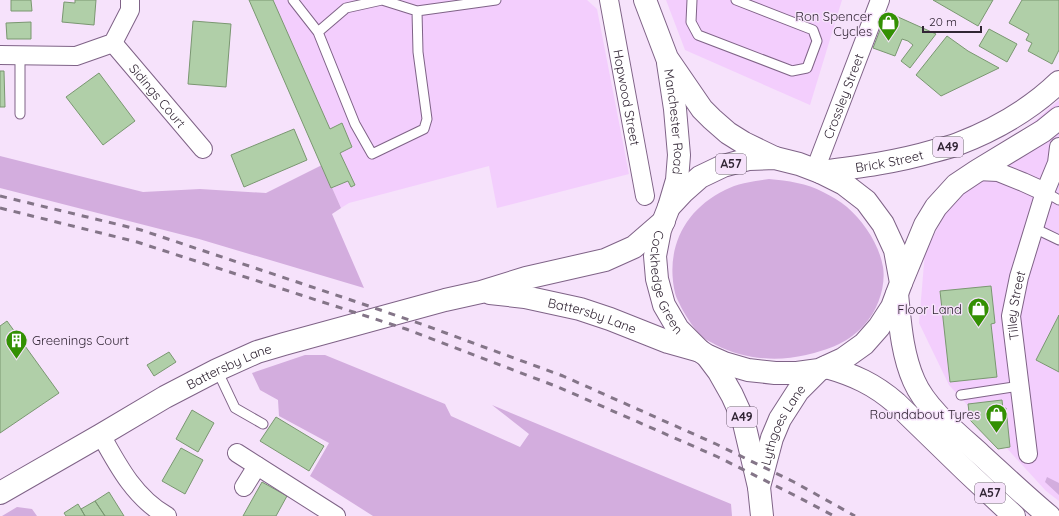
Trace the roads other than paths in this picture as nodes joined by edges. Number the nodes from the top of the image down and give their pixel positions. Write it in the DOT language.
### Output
graph roads {
  1 [pos="130,0"];
  2 [pos="293,0"];
  3 [pos="496,0"];
  4 [pos="609,0"];
  5 [pos="645,0"];
  6 [pos="692,0"];
  7 [pos="736,0"];
  8 [pos="880,0"];
  9 [pos="417,10"];
  10 [pos="318,32"];
  11 [pos="113,42"];
  12 [pos="0,55"];
  13 [pos="20,55"];
  14 [pos="667,58"];
  15 [pos="1059,82"];
  16 [pos="20,114"];
  17 [pos="1059,118"];
  18 [pos="203,149"];
  19 [pos="775,158"];
  20 [pos="1058,160"];
  21 [pos="818,171"];
  22 [pos="977,171"];
  23 [pos="645,196"];
  24 [pos="1052,196"];
  25 [pos="667,214"];
  26 [pos="1034,228"];
  27 [pos="1059,240"];
  28 [pos="899,289"];
  29 [pos="481,292"];
  30 [pos="703,353"];
  31 [pos="823,369"];
  32 [pos="217,370"];
  33 [pos="1020,386"];
  34 [pos="961,396"];
  35 [pos="263,424"];
  36 [pos="100,436"];
  37 [pos="237,453"];
  38 [pos="1028,454"];
  39 [pos="257,466"];
  40 [pos="244,486"];
  41 [pos="759,487"];
  42 [pos="0,494"];
  43 [pos="1043,511"];
  44 [pos="330,514"];
  45 [pos="167,516"];
  46 [pos="762,516"];
  47 [pos="1014,516"];
  48 [pos="1059,516"];
  1 -- 11 [label="street"];
  2 -- 10 [label="lane"];
  3 -- 9 [label="lane"];
  4 -- 23 [label="street, Hopwood Street"];
  5 -- 14 [label="main road, Manchester Road / A57"];
  6 -- 7 [label="lane"];
  8 -- 21 [label="street, Crossley Street"];
  9 -- 10 [label="lane"];
  9 -- 10 [label="lane"];
  11 -- 13 [label="street"];
  11 -- 18 [label="street, Sidings Court"];
  12 -- 13 [label="street"];
  13 -- 16 [label="lane"];
  14 -- 19 [label="main road, Manchester Road / A57"];
  14 -- 25 [label="main road, Manchester Road / A57"];
  15 -- 21 [label="main road, Brick Street / A49"];
  17 -- 22 [label="main road, A49"];
  19 -- 21 [label="main road, Cockhedge Green / A57"];
  19 -- 25 [label="main road, Cockhedge Green / A57"];
  20 -- 24 [label="street, Tilley Street"];
  21 -- 28 [label="main road, Cockhedge Green / A57"];
  22 -- 24 [label="street"];
  22 -- 28 [label="main road, A49"];
  24 -- 26 [label="street, Tilley Street"];
  25 -- 29 [label="main road, Battersby Lane"];
  25 -- 30 [label="main road, Cockhedge Green / A57"];
  26 -- 27 [label="lane"];
  26 -- 33 [label="street, Tilley Street"];
  28 -- 31 [label="main road, Cockhedge Green / A57"];
  28 -- 43 [label="main road, A57"];
  29 -- 30 [label="main road, Battersby Lane"];
  29 -- 32 [label="main road, Battersby Lane"];
  30 -- 31 [label="main road, Cockhedge Green / A57"];
  30 -- 41 [label="main road, Lythgoes Lane / A49"];
  31 -- 41 [label="main road, Lythgoes Lane / A49"];
  31 -- 47 [label="main road, A57"];
  32 -- 35 [label="lane"];
  32 -- 36 [label="main road, Battersby Lane"];
  33 -- 34 [label="lane"];
  33 -- 38 [label="street, Tilley Street"];
  36 -- 42 [label="main road, Battersby Lane"];
  36 -- 45 [label="street"];
  37 -- 39 [label="street"];
  39 -- 40 [label="street"];
  39 -- 44 [label="street"];
  41 -- 46 [label="main road, Lythgoes Lane / A49"];
  43 -- 48 [label="lane"];
}
